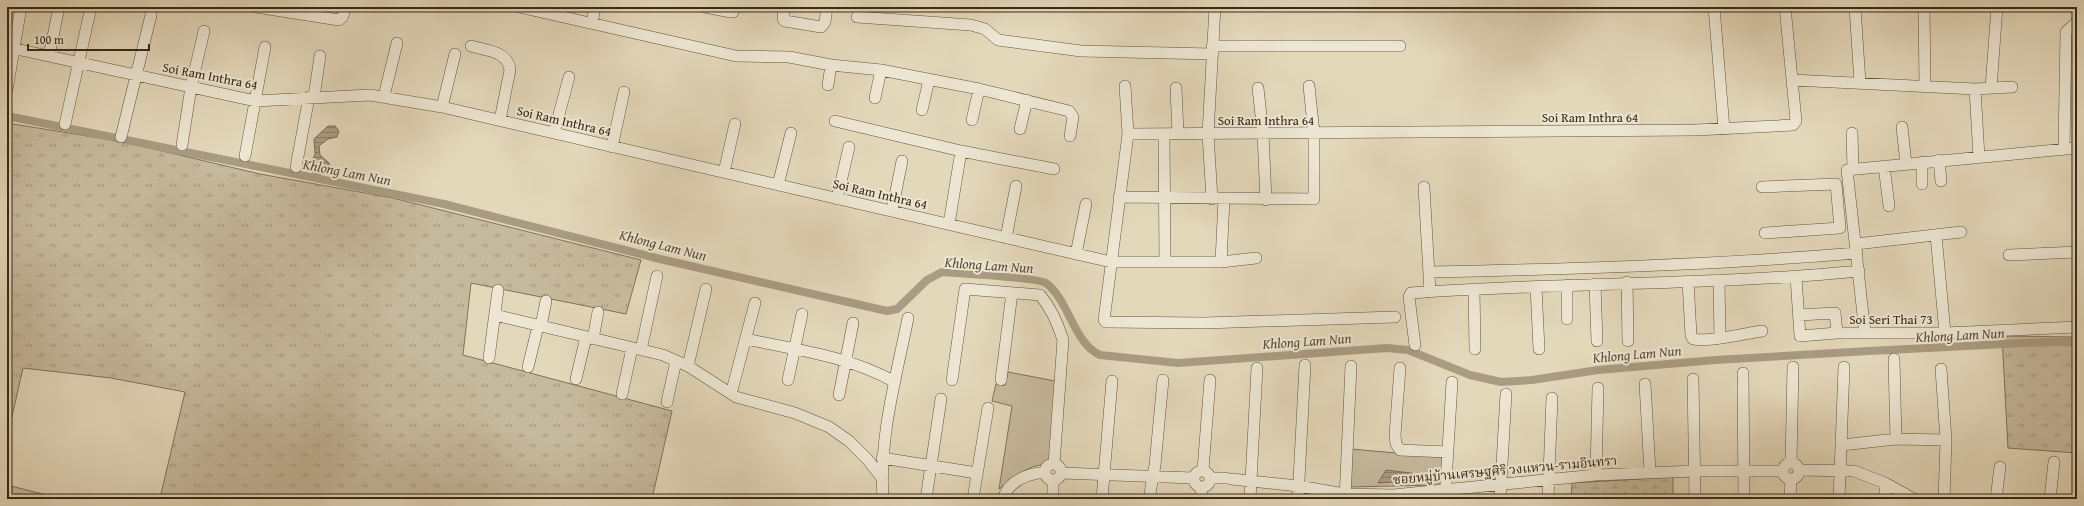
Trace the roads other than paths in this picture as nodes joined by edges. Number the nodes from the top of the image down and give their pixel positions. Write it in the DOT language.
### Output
graph roads {
  1 [pos="22,7"];
  2 [pos="59,7"];
  3 [pos="90,7"];
  4 [pos="256,7"];
  5 [pos="345,7"];
  6 [pos="519,7"];
  7 [pos="595,7"];
  8 [pos="705,7"];
  9 [pos="735,7"];
  10 [pos="784,7"];
  11 [pos="827,7"];
  12 [pos="1215,7"];
  13 [pos="1714,7"];
  14 [pos="1785,7"];
  15 [pos="1855,7"];
  16 [pos="1924,7"];
  17 [pos="1996,7"];
  18 [pos="2077,7"];
  19 [pos="545,10"];
  20 [pos="2077,11"];
  21 [pos="150,15"];
  22 [pos="857,17"];
  23 [pos="2077,22"];
  24 [pos="592,23"];
  25 [pos="204,31"];
  26 [pos="2072,38"];
  27 [pos="397,43"];
  28 [pos="471,46"];
  29 [pos="1400,46"];
  30 [pos="265,47"];
  31 [pos="10,48"];
  32 [pos="1212,50"];
  33 [pos="455,54"];
  34 [pos="49,56"];
  35 [pos="320,56"];
  36 [pos="78,63"];
  37 [pos="831,65"];
  38 [pos="881,70"];
  39 [pos="136,75"];
  40 [pos="569,77"];
  41 [pos="929,80"];
  42 [pos="1793,80"];
  43 [pos="1860,83"];
  44 [pos="828,85"];
  45 [pos="1925,85"];
  46 [pos="1125,86"];
  47 [pos="1309,86"];
  48 [pos="191,87"];
  49 [pos="2012,87"];
  50 [pos="1176,88"];
  51 [pos="1258,88"];
  52 [pos="1991,88"];
  53 [pos="979,89"];
  54 [pos="1975,89"];
  55 [pos="7,90"];
  56 [pos="624,92"];
  57 [pos="384,96"];
  58 [pos="312,97"];
  59 [pos="875,98"];
  60 [pos="1027,100"];
  61 [pos="255,101"];
  62 [pos="442,107"];
  63 [pos="922,110"];
  64 [pos="500,120"];
  65 [pos="972,120"];
  66 [pos="835,122"];
  67 [pos="65,124"];
  68 [pos="735,124"];
  69 [pos="1902,127"];
  70 [pos="1020,129"];
  71 [pos="1724,129"];
  72 [pos="1852,132"];
  73 [pos="554,133"];
  74 [pos="790,133"];
  75 [pos="1314,133"];
  76 [pos="1128,134"];
  77 [pos="1164,134"];
  78 [pos="1178,134"];
  79 [pos="1208,134"];
  80 [pos="1264,134"];
  81 [pos="1070,136"];
  82 [pos="121,137"];
  83 [pos="182,145"];
  84 [pos="612,146"];
  85 [pos="849,147"];
  86 [pos="2064,148"];
  87 [pos="2077,148"];
  88 [pos="961,151"];
  89 [pos="245,156"];
  90 [pos="1980,156"];
  91 [pos="1939,160"];
  92 [pos="902,161"];
  93 [pos="1922,162"];
  94 [pos="1906,164"];
  95 [pos="1884,166"];
  96 [pos="296,167"];
  97 [pos="1054,169"];
  98 [pos="1853,169"];
  99 [pos="724,172"];
  100 [pos="1941,181"];
  101 [pos="1922,184"];
  102 [pos="778,185"];
  103 [pos="1016,186"];
  104 [pos="1424,187"];
  105 [pos="1762,187"];
  106 [pos="1120,197"];
  107 [pos="837,198"];
  108 [pos="1164,198"];
  109 [pos="1212,199"];
  110 [pos="1224,199"];
  111 [pos="1266,200"];
  112 [pos="1086,204"];
  113 [pos="1889,206"];
  114 [pos="892,211"];
  115 [pos="949,224"];
  116 [pos="1854,225"];
  117 [pos="1840,228"];
  118 [pos="1961,232"];
  119 [pos="1765,233"];
  120 [pos="1936,235"];
  121 [pos="1006,238"];
  122 [pos="1857,248"];
  123 [pos="2077,252"];
  124 [pos="1076,254"];
  125 [pos="2009,255"];
  126 [pos="1256,258"];
  127 [pos="1111,262"];
  128 [pos="1165,262"];
  129 [pos="1222,262"];
  130 [pos="1859,271"];
  131 [pos="1429,272"];
  132 [pos="657,276"];
  133 [pos="1796,277"];
  134 [pos="1688,280"];
  135 [pos="1719,280"];
  136 [pos="1627,282"];
  137 [pos="1595,284"];
  138 [pos="1567,285"];
  139 [pos="1536,287"];
  140 [pos="706,289"];
  141 [pos="1474,289"];
  142 [pos="498,290"];
  143 [pos="1430,292"];
  144 [pos="1012,293"];
  145 [pos="546,301"];
  146 [pos="755,303"];
  147 [pos="598,312"];
  148 [pos="802,314"];
  149 [pos="494,315"];
  150 [pos="1799,315"];
  151 [pos="1395,317"];
  152 [pos="908,318"];
  153 [pos="1567,319"];
  154 [pos="853,324"];
  155 [pos="540,326"];
  156 [pos="2077,327"];
  157 [pos="1762,331"];
  158 [pos="1837,333"];
  159 [pos="1865,333"];
  160 [pos="1944,333"];
  161 [pos="590,338"];
  162 [pos="1720,338"];
  163 [pos="746,339"];
  164 [pos="1597,341"];
  165 [pos="1628,342"];
  166 [pos="1415,345"];
  167 [pos="637,349"];
  168 [pos="794,349"];
  169 [pos="1475,349"];
  170 [pos="1539,349"];
  171 [pos="489,358"];
  172 [pos="1894,359"];
  173 [pos="845,360"];
  174 [pos="676,361"];
  175 [pos="1305,365"];
  176 [pos="688,366"];
  177 [pos="1351,366"];
  178 [pos="528,367"];
  179 [pos="1793,367"];
  180 [pos="1844,367"];
  181 [pos="1257,368"];
  182 [pos="1400,368"];
  183 [pos="1941,369"];
  184 [pos="1743,373"];
  185 [pos="1693,378"];
  186 [pos="576,379"];
  187 [pos="788,380"];
  188 [pos="952,380"];
  189 [pos="1000,380"];
  190 [pos="1112,380"];
  191 [pos="1163,380"];
  192 [pos="1210,380"];
  193 [pos="895,382"];
  194 [pos="1452,382"];
  195 [pos="1645,384"];
  196 [pos="1598,388"];
  197 [pos="622,394"];
  198 [pos="732,394"];
  199 [pos="1506,394"];
  200 [pos="839,395"];
  201 [pos="1552,398"];
  202 [pos="941,399"];
  203 [pos="667,402"];
  204 [pos="988,408"];
  205 [pos="1896,440"];
  206 [pos="1946,440"];
  207 [pos="1842,445"];
  208 [pos="1448,452"];
  209 [pos="882,458"];
  210 [pos="2054,462"];
  211 [pos="1054,464"];
  212 [pos="931,466"];
  213 [pos="1795,467"];
  214 [pos="2000,467"];
  215 [pos="1695,471"];
  216 [pos="1744,471"];
  217 [pos="1782,471"];
  218 [pos="1045,472"];
  219 [pos="1650,472"];
  220 [pos="1840,472"];
  221 [pos="977,473"];
  222 [pos="1061,473"];
  223 [pos="1206,474"];
  224 [pos="1104,475"];
  225 [pos="1596,475"];
  226 [pos="1152,477"];
  227 [pos="882,478"];
  228 [pos="1193,478"];
  229 [pos="1549,478"];
  230 [pos="1791,480"];
  231 [pos="1053,481"];
  232 [pos="1251,482"];
  233 [pos="1500,483"];
  234 [pos="1886,483"];
  235 [pos="1298,486"];
  236 [pos="1202,487"];
  237 [pos="1445,494"];
  238 [pos="1345,497"];
  239 [pos="1393,497"];
  240 [pos="883,499"];
  241 [pos="926,499"];
  242 [pos="973,499"];
  243 [pos="1003,499"];
  244 [pos="1053,499"];
  245 [pos="1102,499"];
  246 [pos="1149,499"];
  247 [pos="1201,499"];
  248 [pos="1250,499"];
  249 [pos="1298,499"];
  250 [pos="1500,499"];
  251 [pos="1548,499"];
  252 [pos="1695,499"];
  253 [pos="1744,499"];
  254 [pos="1790,499"];
  255 [pos="1839,499"];
  256 [pos="1884,499"];
  257 [pos="1914,499"];
  258 [pos="1944,499"];
  259 [pos="1996,499"];
  260 [pos="2050,499"];
  1 -- 31 [label="street"];
  2 -- 34 [label="street"];
  3 -- 36 [label="street"];
  4 -- 5 [label="street"];
  6 -- 19 [label="street"];
  7 -- 24 [label="street"];
  8 -- 9 [label="street"];
  10 -- 11 [label="street"];
  12 -- 32 [label="street, Soi Ram Inthra 64"];
  13 -- 71 [label="street"];
  14 -- 42 [label="street"];
  15 -- 43 [label="street"];
  16 -- 45 [label="street"];
  17 -- 52 [label="street"];
  18 -- 20 [label="street"];
  19 -- 24 [label="street"];
  21 -- 39 [label="street"];
  22 -- 32 [label="street"];
  23 -- 26 [label="street"];
  24 -- 37 [label="street"];
  25 -- 48 [label="street"];
  26 -- 86 [label="street"];
  27 -- 57 [label="street"];
  28 -- 64 [label="street"];
  29 -- 32 [label="street"];
  30 -- 61 [label="street"];
  31 -- 34 [label="street, Soi Ram Inthra 64"];
  31 -- 55 [label="street"];
  32 -- 79 [label="street, Soi Ram Inthra 64"];
  33 -- 62 [label="street"];
  34 -- 36 [label="street, Soi Ram Inthra 64"];
  35 -- 58 [label="street"];
  36 -- 39 [label="street, Soi Ram Inthra 64"];
  36 -- 67 [label="street"];
  37 -- 38 [label="street"];
  37 -- 44 [label="street"];
  38 -- 41 [label="street"];
  38 -- 59 [label="street"];
  39 -- 48 [label="street, Soi Ram Inthra 64"];
  39 -- 82 [label="street"];
  40 -- 73 [label="street"];
  41 -- 53 [label="street"];
  41 -- 63 [label="street"];
  42 -- 43 [label="street"];
  42 -- 71 [label="street, Soi Ram Inthra 64"];
  43 -- 45 [label="street"];
  45 -- 54 [label="street"];
  46 -- 76 [label="street"];
  47 -- 75 [label="street"];
  48 -- 61 [label="street, Soi Ram Inthra 64"];
  48 -- 83 [label="street"];
  49 -- 52 [label="street"];
  50 -- 78 [label="street"];
  51 -- 80 [label="street"];
  52 -- 54 [label="street"];
  53 -- 60 [label="street"];
  53 -- 65 [label="street"];
  54 -- 90 [label="street"];
  56 -- 84 [label="street"];
  57 -- 58 [label="street, Soi Ram Inthra 64"];
  57 -- 62 [label="street, Soi Ram Inthra 64"];
  58 -- 61 [label="street, Soi Ram Inthra 64"];
  58 -- 96 [label="street"];
  60 -- 70 [label="street"];
  60 -- 81 [label="street"];
  61 -- 89 [label="street"];
  62 -- 64 [label="street, Soi Ram Inthra 64"];
  64 -- 73 [label="street, Soi Ram Inthra 64"];
  66 -- 88 [label="street"];
  68 -- 99 [label="street"];
  69 -- 94 [label="street"];
  71 -- 75 [label="street, Soi Ram Inthra 64"];
  72 -- 98 [label="street"];
  73 -- 84 [label="street, Soi Ram Inthra 64"];
  74 -- 102 [label="street"];
  75 -- 80 [label="street, Soi Ram Inthra 64"];
  75 -- 111 [label="street"];
  76 -- 77 [label="street, Soi Ram Inthra 64"];
  76 -- 106 [label="street"];
  77 -- 78 [label="street, Soi Ram Inthra 64"];
  77 -- 108 [label="street"];
  78 -- 79 [label="street, Soi Ram Inthra 64"];
  79 -- 80 [label="street, Soi Ram Inthra 64"];
  79 -- 109 [label="street"];
  80 -- 111 [label="street"];
  84 -- 99 [label="street, Soi Ram Inthra 64"];
  85 -- 107 [label="street"];
  86 -- 87 [label="street"];
  86 -- 90 [label="street"];
  88 -- 97 [label="street"];
  88 -- 115 [label="street"];
  90 -- 91 [label="street"];
  91 -- 93 [label="street"];
  91 -- 100 [label="street"];
  92 -- 114 [label="street"];
  93 -- 94 [label="street"];
  93 -- 101 [label="street"];
  94 -- 95 [label="street"];
  95 -- 98 [label="street"];
  95 -- 113 [label="street"];
  98 -- 116 [label="street"];
  99 -- 102 [label="street, Soi Ram Inthra 64"];
  102 -- 107 [label="street, Soi Ram Inthra 64"];
  103 -- 121 [label="street"];
  104 -- 131 [label="street"];
  105 -- 117 [label="street"];
  106 -- 108 [label="street"];
  106 -- 127 [label="street"];
  107 -- 114 [label="street, Soi Ram Inthra 64"];
  108 -- 109 [label="street"];
  108 -- 128 [label="street"];
  109 -- 110 [label="street"];
  110 -- 111 [label="street"];
  110 -- 129 [label="street"];
  112 -- 124 [label="street"];
  114 -- 115 [label="street, Soi Ram Inthra 64"];
  115 -- 121 [label="street, Soi Ram Inthra 64"];
  116 -- 117 [label="street"];
  116 -- 122 [label="street"];
  117 -- 119 [label="street"];
  118 -- 120 [label="street"];
  120 -- 122 [label="street"];
  120 -- 160 [label="street"];
  121 -- 124 [label="street, Soi Ram Inthra 64"];
  122 -- 130 [label="street"];
  122 -- 131 [label="street"];
  123 -- 125 [label="street"];
  124 -- 127 [label="street, Soi Ram Inthra 64"];
  126 -- 129 [label="street, Soi Ram Inthra 64"];
  127 -- 128 [label="street, Soi Ram Inthra 64"];
  127 -- 151 [label="street"];
  128 -- 129 [label="street, Soi Ram Inthra 64"];
  130 -- 133 [label="street"];
  130 -- 159 [label="street"];
  131 -- 143 [label="street"];
  132 -- 167 [label="street"];
  133 -- 135 [label="street"];
  133 -- 150 [label="street"];
  134 -- 135 [label="street"];
  134 -- 136 [label="street"];
  134 -- 162 [label="street"];
  135 -- 162 [label="street"];
  136 -- 137 [label="street"];
  136 -- 165 [label="street"];
  137 -- 138 [label="street"];
  137 -- 164 [label="street"];
  138 -- 139 [label="street"];
  138 -- 153 [label="street"];
  139 -- 141 [label="street"];
  139 -- 170 [label="street"];
  140 -- 176 [label="street"];
  141 -- 143 [label="street"];
  141 -- 169 [label="street"];
  142 -- 149 [label="street"];
  143 -- 166 [label="street"];
  144 -- 188 [label="street"];
  144 -- 189 [label="street"];
  144 -- 211 [label="street"];
  145 -- 155 [label="street"];
  146 -- 163 [label="street"];
  147 -- 161 [label="street"];
  148 -- 168 [label="street"];
  149 -- 155 [label="street"];
  149 -- 171 [label="street"];
  150 -- 158 [label="street"];
  150 -- 158 [label="street, Soi Seri Thai 73"];
  152 -- 193 [label="street"];
  154 -- 173 [label="street"];
  155 -- 161 [label="street"];
  155 -- 178 [label="street"];
  156 -- 160 [label="street, Soi Seri Thai 73"];
  157 -- 162 [label="street"];
  158 -- 159 [label="street, Soi Seri Thai 73"];
  159 -- 160 [label="street, Soi Seri Thai 73"];
  161 -- 167 [label="street"];
  161 -- 186 [label="street"];
  163 -- 168 [label="street"];
  163 -- 198 [label="street"];
  167 -- 174 [label="street"];
  167 -- 197 [label="street"];
  168 -- 173 [label="street"];
  168 -- 187 [label="street"];
  172 -- 205 [label="street"];
  173 -- 193 [label="street"];
  173 -- 200 [label="street"];
  174 -- 176 [label="street"];
  174 -- 203 [label="street"];
  175 -- 235 [label="street"];
  176 -- 198 [label="street"];
  177 -- 238 [label="street"];
  179 -- 213 [label="street"];
  180 -- 207 [label="street"];
  181 -- 232 [label="street"];
  182 -- 208 [label="street"];
  183 -- 206 [label="street"];
  184 -- 216 [label="street"];
  185 -- 215 [label="street"];
  190 -- 224 [label="street"];
  191 -- 226 [label="street"];
  192 -- 223 [label="street"];
  193 -- 209 [label="street"];
  194 -- 208 [label="street"];
  195 -- 219 [label="street"];
  196 -- 225 [label="street"];
  198 -- 227 [label="street"];
  199 -- 233 [label="street"];
  201 -- 229 [label="street"];
  202 -- 212 [label="street"];
  204 -- 221 [label="street"];
  205 -- 206 [label="street"];
  205 -- 207 [label="street"];
  206 -- 258 [label="street"];
  207 -- 220 [label="street"];
  208 -- 237 [label="street"];
  209 -- 212 [label="street"];
  209 -- 227 [label="street"];
  210 -- 260 [label="street"];
  211 -- 218 [label="street"];
  211 -- 222 [label="street"];
  212 -- 221 [label="street"];
  212 -- 241 [label="street"];
  213 -- 217 [label="street"];
  213 -- 220 [label="street"];
  213 -- 230 [label="street"];
  214 -- 259 [label="street"];
  215 -- 216 [label="street, ซอยหมู่บ้านเศรษฐศิริ วงแหวน-รามอินทรา"];
  215 -- 219 [label="street, ซอยหมู่บ้านเศรษฐศิริ วงแหวน-รามอินทรา"];
  215 -- 252 [label="street"];
  216 -- 217 [label="street, ซอยหมู่บ้านเศรษฐศิริ วงแหวน-รามอินทรา"];
  216 -- 253 [label="street"];
  217 -- 230 [label="street"];
  218 -- 231 [label="street"];
  218 -- 243 [label="street"];
  219 -- 225 [label="street, ซอยหมู่บ้านเศรษฐศิริ วงแหวน-รามอินทรา"];
  220 -- 234 [label="street"];
  220 -- 255 [label="street"];
  221 -- 242 [label="street"];
  222 -- 224 [label="street"];
  222 -- 231 [label="street"];
  223 -- 228 [label="street"];
  223 -- 232 [label="street, ซอยหมู่บ้านเศรษฐศิริ วงแหวน-รามอินทรา"];
  223 -- 236 [label="street"];
  224 -- 226 [label="street"];
  224 -- 245 [label="street"];
  225 -- 229 [label="street, ซอยหมู่บ้านเศรษฐศิริ วงแหวน-รามอินทรา"];
  226 -- 228 [label="street"];
  226 -- 246 [label="street"];
  227 -- 240 [label="street"];
  228 -- 236 [label="street"];
  229 -- 233 [label="street, ซอยหมู่บ้านเศรษฐศิริ วงแหวน-รามอินทรา"];
  229 -- 251 [label="street"];
  230 -- 254 [label="street"];
  231 -- 244 [label="street"];
  232 -- 235 [label="street, ซอยหมู่บ้านเศรษฐศิริ วงแหวน-รามอินทรา"];
  232 -- 248 [label="street"];
  233 -- 237 [label="street, ซอยหมู่บ้านเศรษฐศิริ วงแหวน-รามอินทรา"];
  233 -- 250 [label="street"];
  234 -- 256 [label="street"];
  234 -- 257 [label="street"];
  235 -- 238 [label="street, ซอยหมู่บ้านเศรษฐศิริ วงแหวน-รามอินทรา"];
  235 -- 249 [label="street"];
  236 -- 247 [label="street"];
  237 -- 239 [label="street, ซอยหมู่บ้านเศรษฐศิริ วงแหวน-รามอินทรา"];
  238 -- 239 [label="street, ซอยหมู่บ้านเศรษฐศิริ วงแหวน-รามอินทรา"];
}
